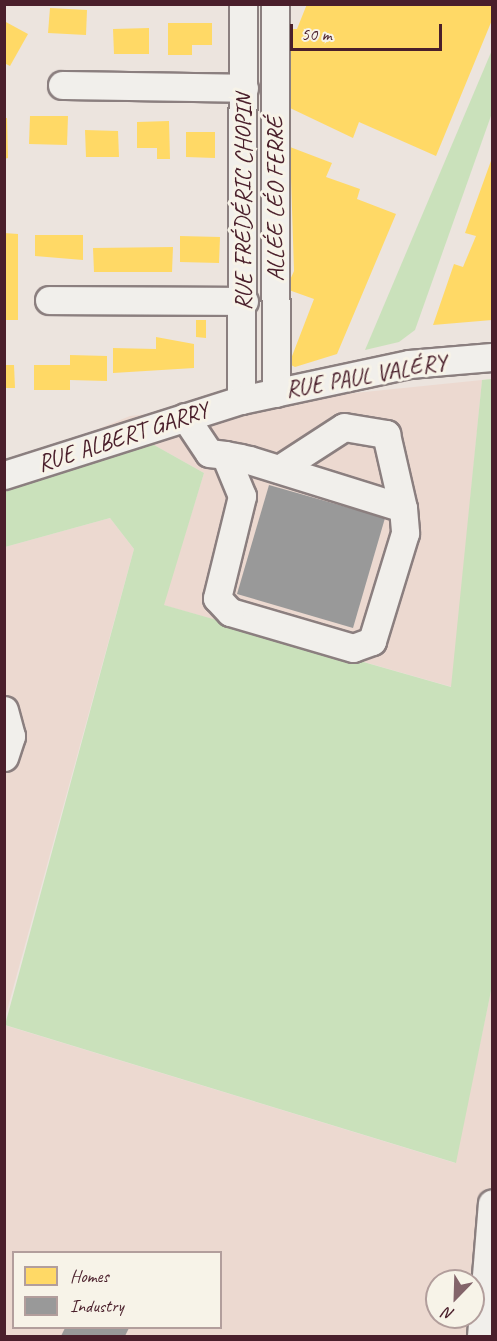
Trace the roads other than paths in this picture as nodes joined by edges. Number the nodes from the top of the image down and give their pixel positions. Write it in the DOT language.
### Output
graph roads {
  1 [pos="243,4"];
  2 [pos="275,4"];
  3 [pos="62,85"];
  4 [pos="244,88"];
  5 [pos="49,300"];
  6 [pos="244,301"];
  7 [pos="492,357"];
  8 [pos="276,393"];
  9 [pos="241,400"];
  10 [pos="185,417"];
  11 [pos="217,454"];
  12 [pos="279,469"];
  13 [pos="4,475"];
  14 [pos="403,508"];
  15 [pos="4,710"];
  16 [pos="4,757"];
  17 [pos="492,1203"];
  18 [pos="481,1336"];
  1 -- 4 [label="street, RUE FRÉDÉRIC CHOPIN"];
  2 -- 8 [label="street, ALLÉE LÉO FERRÉ"];
  3 -- 4 [label="street"];
  4 -- 6 [label="street, RUE FRÉDÉRIC CHOPIN"];
  5 -- 6 [label="street"];
  6 -- 9 [label="street, RUE FRÉDÉRIC CHOPIN"];
  7 -- 8 [label="street, RUE PAUL VALÉRY"];
  8 -- 9 [label="street, RUE PAUL VALÉRY"];
  9 -- 10 [label="street, RUE ALBERT GARRY"];
  10 -- 11 [label="street"];
  10 -- 13 [label="street, RUE ALBERT GARRY"];
  11 -- 12 [label="street"];
  11 -- 14 [label="street"];
  12 -- 14 [label="street"];
  12 -- 14 [label="street"];
  15 -- 16 [label="street"];
  17 -- 18 [label="street"];
}
